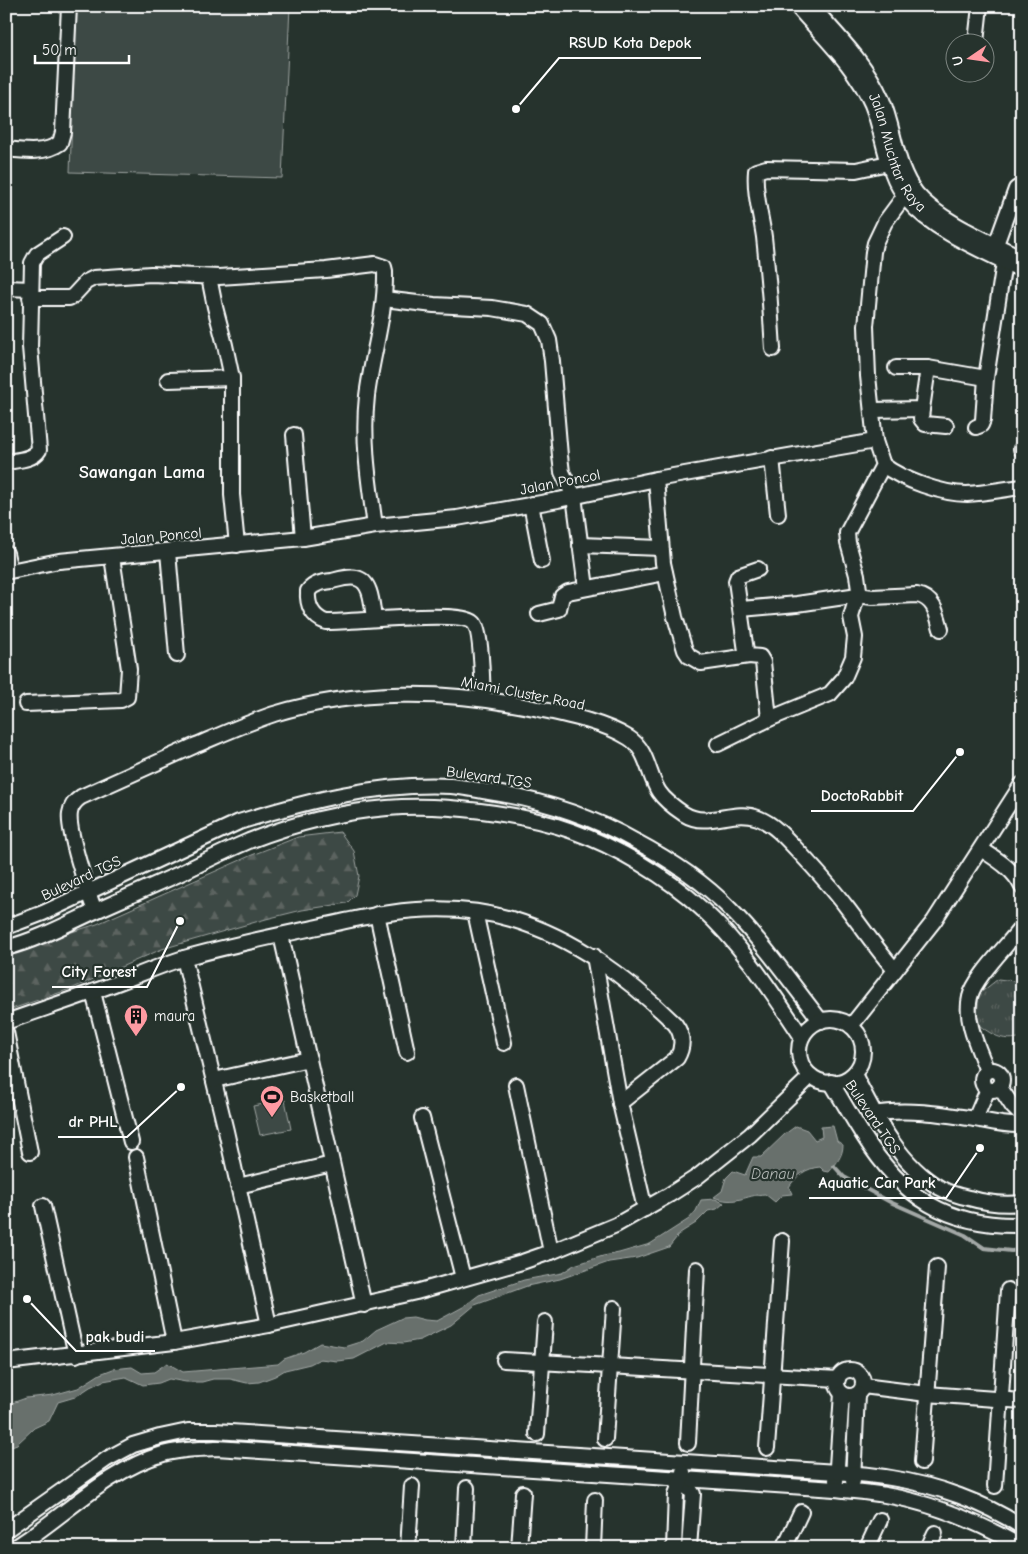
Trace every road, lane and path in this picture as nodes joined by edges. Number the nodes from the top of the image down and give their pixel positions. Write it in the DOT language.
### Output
graph roads {
  1 [pos="69,6"];
  2 [pos="804,6"];
  3 [pos="980,6"];
  4 [pos="977,32"];
  5 [pos="6,149"];
  6 [pos="891,155"];
  7 [pos="1022,185"];
  8 [pos="908,191"];
  9 [pos="63,237"];
  10 [pos="1007,256"];
  11 [pos="209,277"];
  12 [pos="6,288"];
  13 [pos="30,293"];
  14 [pos="384,300"];
  15 [pos="773,350"];
  16 [pos="896,368"];
  17 [pos="928,368"];
  18 [pos="232,378"];
  19 [pos="986,378"];
  20 [pos="168,380"];
  21 [pos="922,409"];
  22 [pos="873,410"];
  23 [pos="946,426"];
  24 [pos="976,427"];
  25 [pos="294,436"];
  26 [pos="875,441"];
  27 [pos="772,458"];
  28 [pos="6,462"];
  29 [pos="883,465"];
  30 [pos="656,479"];
  31 [pos="1022,487"];
  32 [pos="574,496"];
  33 [pos="531,504"];
  34 [pos="778,514"];
  35 [pos="375,526"];
  36 [pos="304,538"];
  37 [pos="237,545"];
  38 [pos="580,546"];
  39 [pos="661,548"];
  40 [pos="168,552"];
  41 [pos="6,553"];
  42 [pos="112,557"];
  43 [pos="542,561"];
  44 [pos="758,568"];
  45 [pos="8,571"];
  46 [pos="665,573"];
  47 [pos="586,588"];
  48 [pos="858,594"];
  49 [pos="741,609"];
  50 [pos="539,614"];
  51 [pos="374,619"];
  52 [pos="941,629"];
  53 [pos="177,655"];
  54 [pos="749,656"];
  55 [pos="483,698"];
  56 [pos="26,704"];
  57 [pos="769,719"];
  58 [pos="718,744"];
  59 [pos="1022,784"];
  60 [pos="330,798"];
  61 [pos="334,816"];
  62 [pos="981,849"];
  63 [pos="1022,887"];
  64 [pos="88,893"];
  65 [pos="95,911"];
  66 [pos="475,912"];
  67 [pos="377,914"];
  68 [pos="1022,926"];
  69 [pos="6,927"];
  70 [pos="281,935"];
  71 [pos="6,948"];
  72 [pos="594,956"];
  73 [pos="184,958"];
  74 [pos="895,970"];
  75 [pos="93,992"];
  76 [pos="820,1021"];
  77 [pos="6,1022"];
  78 [pos="851,1026"];
  79 [pos="6,1032"];
  80 [pos="802,1037"];
  81 [pos="504,1043"];
  82 [pos="407,1052"];
  83 [pos="309,1059"];
  84 [pos="854,1074"];
  85 [pos="811,1076"];
  86 [pos="214,1080"];
  87 [pos="831,1082"];
  88 [pos="516,1085"];
  89 [pos="994,1087"];
  90 [pos="620,1102"];
  91 [pos="874,1114"];
  92 [pos="1022,1116"];
  93 [pos="422,1118"];
  94 [pos="976,1119"];
  95 [pos="1022,1125"];
  96 [pos="132,1142"];
  97 [pos="30,1152"];
  98 [pos="136,1157"];
  99 [pos="332,1164"];
  100 [pos="238,1186"];
  101 [pos="1022,1203"];
  102 [pos="43,1206"];
  103 [pos="645,1209"];
  104 [pos="1022,1224"];
  105 [pos="782,1241"];
  106 [pos="551,1252"];
  107 [pos="937,1267"];
  108 [pos="697,1269"];
  109 [pos="463,1278"];
  110 [pos="1008,1290"];
  111 [pos="364,1305"];
  112 [pos="614,1308"];
  113 [pos="545,1322"];
  114 [pos="269,1326"];
  115 [pos="174,1342"];
  116 [pos="76,1355"];
  117 [pos="504,1360"];
  118 [pos="6,1362"];
  119 [pos="542,1362"];
  120 [pos="610,1366"];
  121 [pos="692,1371"];
  122 [pos="773,1375"];
  123 [pos="838,1379"];
  124 [pos="860,1390"];
  125 [pos="842,1393"];
  126 [pos="927,1394"];
  127 [pos="1001,1399"];
  128 [pos="1022,1401"];
  129 [pos="537,1434"];
  130 [pos="605,1438"];
  131 [pos="688,1444"];
  132 [pos="767,1448"];
  133 [pos="683,1462"];
  134 [pos="922,1462"];
  135 [pos="837,1472"];
  136 [pos="853,1474"];
  137 [pos="682,1479"];
  138 [pos="412,1486"];
  139 [pos="995,1486"];
  140 [pos="467,1488"];
  141 [pos="835,1489"];
  142 [pos="852,1491"];
  143 [pos="523,1493"];
  144 [pos="595,1500"];
  145 [pos="801,1512"];
  146 [pos="880,1520"];
  147 [pos="1022,1527"];
  148 [pos="6,1530"];
  149 [pos="935,1534"];
  150 [pos="1022,1547"];
  151 [pos="14,1548"];
  152 [pos="408,1548"];
  153 [pos="464,1548"];
  154 [pos="519,1548"];
  155 [pos="593,1548"];
  156 [pos="674,1548"];
  157 [pos="689,1548"];
  158 [pos="784,1548"];
  159 [pos="867,1548"];
  160 [pos="928,1548"];
  1 -- 5 [label="street"];
  2 -- 6 [label="highway, Jalan Muchtar Raya"];
  3 -- 4 [label="street"];
  6 -- 8 [label="highway, Jalan Muchtar Raya"];
  6 -- 15 [label="street"];
  7 -- 10 [label="street"];
  8 -- 10 [label="highway, Jalan Muchtar Raya"];
  8 -- 22 [label="street"];
  9 -- 13 [label="street"];
  10 -- 19 [label="street"];
  11 -- 13 [label="street"];
  11 -- 14 [label="street"];
  11 -- 18 [label="street"];
  12 -- 13 [label="street"];
  13 -- 28 [label="street"];
  14 -- 32 [label="street"];
  14 -- 35 [label="street"];
  16 -- 17 [label="street"];
  17 -- 19 [label="street"];
  17 -- 21 [label="street"];
  18 -- 20 [label="street"];
  18 -- 37 [label="street"];
  19 -- 24 [label="street"];
  21 -- 22 [label="street"];
  21 -- 23 [label="street"];
  22 -- 26 [label="street"];
  25 -- 36 [label="street"];
  26 -- 27 [label="street, Jalan Poncol"];
  26 -- 29 [label="street"];
  27 -- 30 [label="street, Jalan Poncol"];
  27 -- 34 [label="street"];
  29 -- 31 [label="street"];
  29 -- 48 [label="street"];
  30 -- 32 [label="street, Jalan Poncol"];
  30 -- 39 [label="street"];
  32 -- 33 [label="street, Jalan Poncol"];
  32 -- 38 [label="street"];
  33 -- 35 [label="street, Jalan Poncol"];
  33 -- 43 [label="street"];
  35 -- 36 [label="street, Jalan Poncol"];
  36 -- 37 [label="street, Jalan Poncol"];
  37 -- 40 [label="street, Jalan Poncol"];
  38 -- 39 [label="street"];
  38 -- 47 [label="street"];
  39 -- 46 [label="street"];
  40 -- 42 [label="street, Jalan Poncol"];
  40 -- 53 [label="street"];
  41 -- 45 [label="street, Jalan Poncol"];
  42 -- 45 [label="street, Jalan Poncol"];
  42 -- 56 [label="street"];
  44 -- 49 [label="street"];
  46 -- 47 [label="street"];
  46 -- 54 [label="street"];
  47 -- 50 [label="street"];
  48 -- 49 [label="street"];
  48 -- 52 [label="street"];
  48 -- 57 [label="street"];
  49 -- 54 [label="street"];
  51 -- 51 [label="street"];
  51 -- 55 [label="street"];
  54 -- 57 [label="street"];
  55 -- 64 [label="street, Miami Cluster Road"];
  55 -- 74 [label="street, Miami Cluster Road"];
  57 -- 58 [label="street"];
  59 -- 62 [label="street"];
  60 -- 61 [label="street"];
  60 -- 64 [label="street, Bulevard TGS"];
  60 -- 76 [label="street, Bulevard TGS"];
  61 -- 65 [label="street"];
  61 -- 80 [label="street"];
  62 -- 63 [label="street"];
  62 -- 74 [label="street"];
  64 -- 65 [label="street, Miami Cluster Road"];
  64 -- 69 [label="street, Bulevard TGS"];
  65 -- 71 [label="street"];
  66 -- 67 [label="street"];
  66 -- 72 [label="street"];
  66 -- 81 [label="street"];
  67 -- 70 [label="street"];
  67 -- 82 [label="street"];
  68 -- 89 [label="street"];
  70 -- 73 [label="street"];
  70 -- 83 [label="street"];
  72 -- 90 [label="street"];
  72 -- 90 [label="street"];
  73 -- 75 [label="street"];
  73 -- 86 [label="street"];
  74 -- 78 [label="street"];
  75 -- 77 [label="street"];
  75 -- 96 [label="street"];
  76 -- 78 [label="street"];
  76 -- 80 [label="street"];
  78 -- 84 [label="street"];
  79 -- 97 [label="street"];
  80 -- 85 [label="street"];
  83 -- 86 [label="street"];
  83 -- 99 [label="street"];
  84 -- 87 [label="street"];
  84 -- 91 [label="street, Bulevard TGS"];
  85 -- 87 [label="street"];
  85 -- 103 [label="street"];
  86 -- 100 [label="street"];
  87 -- 104 [label="street, Bulevard TGS"];
  88 -- 106 [label="street"];
  89 -- 92 [label="street"];
  89 -- 94 [label="street"];
  90 -- 103 [label="street"];
  91 -- 94 [label="street"];
  91 -- 101 [label="street, Bulevard TGS"];
  93 -- 109 [label="street"];
  94 -- 95 [label="street"];
  98 -- 115 [label="street"];
  99 -- 100 [label="street"];
  99 -- 111 [label="street"];
  100 -- 114 [label="street"];
  102 -- 116 [label="street"];
  103 -- 106 [label="street"];
  105 -- 122 [label="street"];
  106 -- 109 [label="street"];
  107 -- 126 [label="street"];
  108 -- 121 [label="street"];
  109 -- 111 [label="street"];
  110 -- 127 [label="street"];
  111 -- 114 [label="street"];
  112 -- 120 [label="street"];
  113 -- 119 [label="street"];
  114 -- 115 [label="street"];
  115 -- 116 [label="street"];
  116 -- 118 [label="street"];
  117 -- 119 [label="street"];
  119 -- 120 [label="street"];
  119 -- 129 [label="street"];
  120 -- 121 [label="street"];
  120 -- 130 [label="street"];
  121 -- 122 [label="street"];
  121 -- 131 [label="street"];
  122 -- 123 [label="street"];
  122 -- 132 [label="street"];
  123 -- 124 [label="street"];
  123 -- 125 [label="street"];
  124 -- 125 [label="street"];
  124 -- 126 [label="street"];
  124 -- 136 [label="street"];
  125 -- 135 [label="street"];
  126 -- 127 [label="street"];
  126 -- 134 [label="street"];
  127 -- 128 [label="street"];
  127 -- 139 [label="street"];
  133 -- 135 [label="street"];
  133 -- 137 [label="street"];
  133 -- 148 [label="street"];
  135 -- 136 [label="street"];
  135 -- 141 [label="street"];
  136 -- 142 [label="street"];
  136 -- 147 [label="street"];
  137 -- 141 [label="street"];
  137 -- 151 [label="street"];
  137 -- 156 [label="street"];
  137 -- 157 [label="street"];
  138 -- 152 [label="street"];
  140 -- 153 [label="street"];
  141 -- 142 [label="street"];
  142 -- 150 [label="street"];
  143 -- 154 [label="street"];
  144 -- 155 [label="street"];
  145 -- 158 [label="street"];
  146 -- 159 [label="street"];
  149 -- 160 [label="street"];
}
